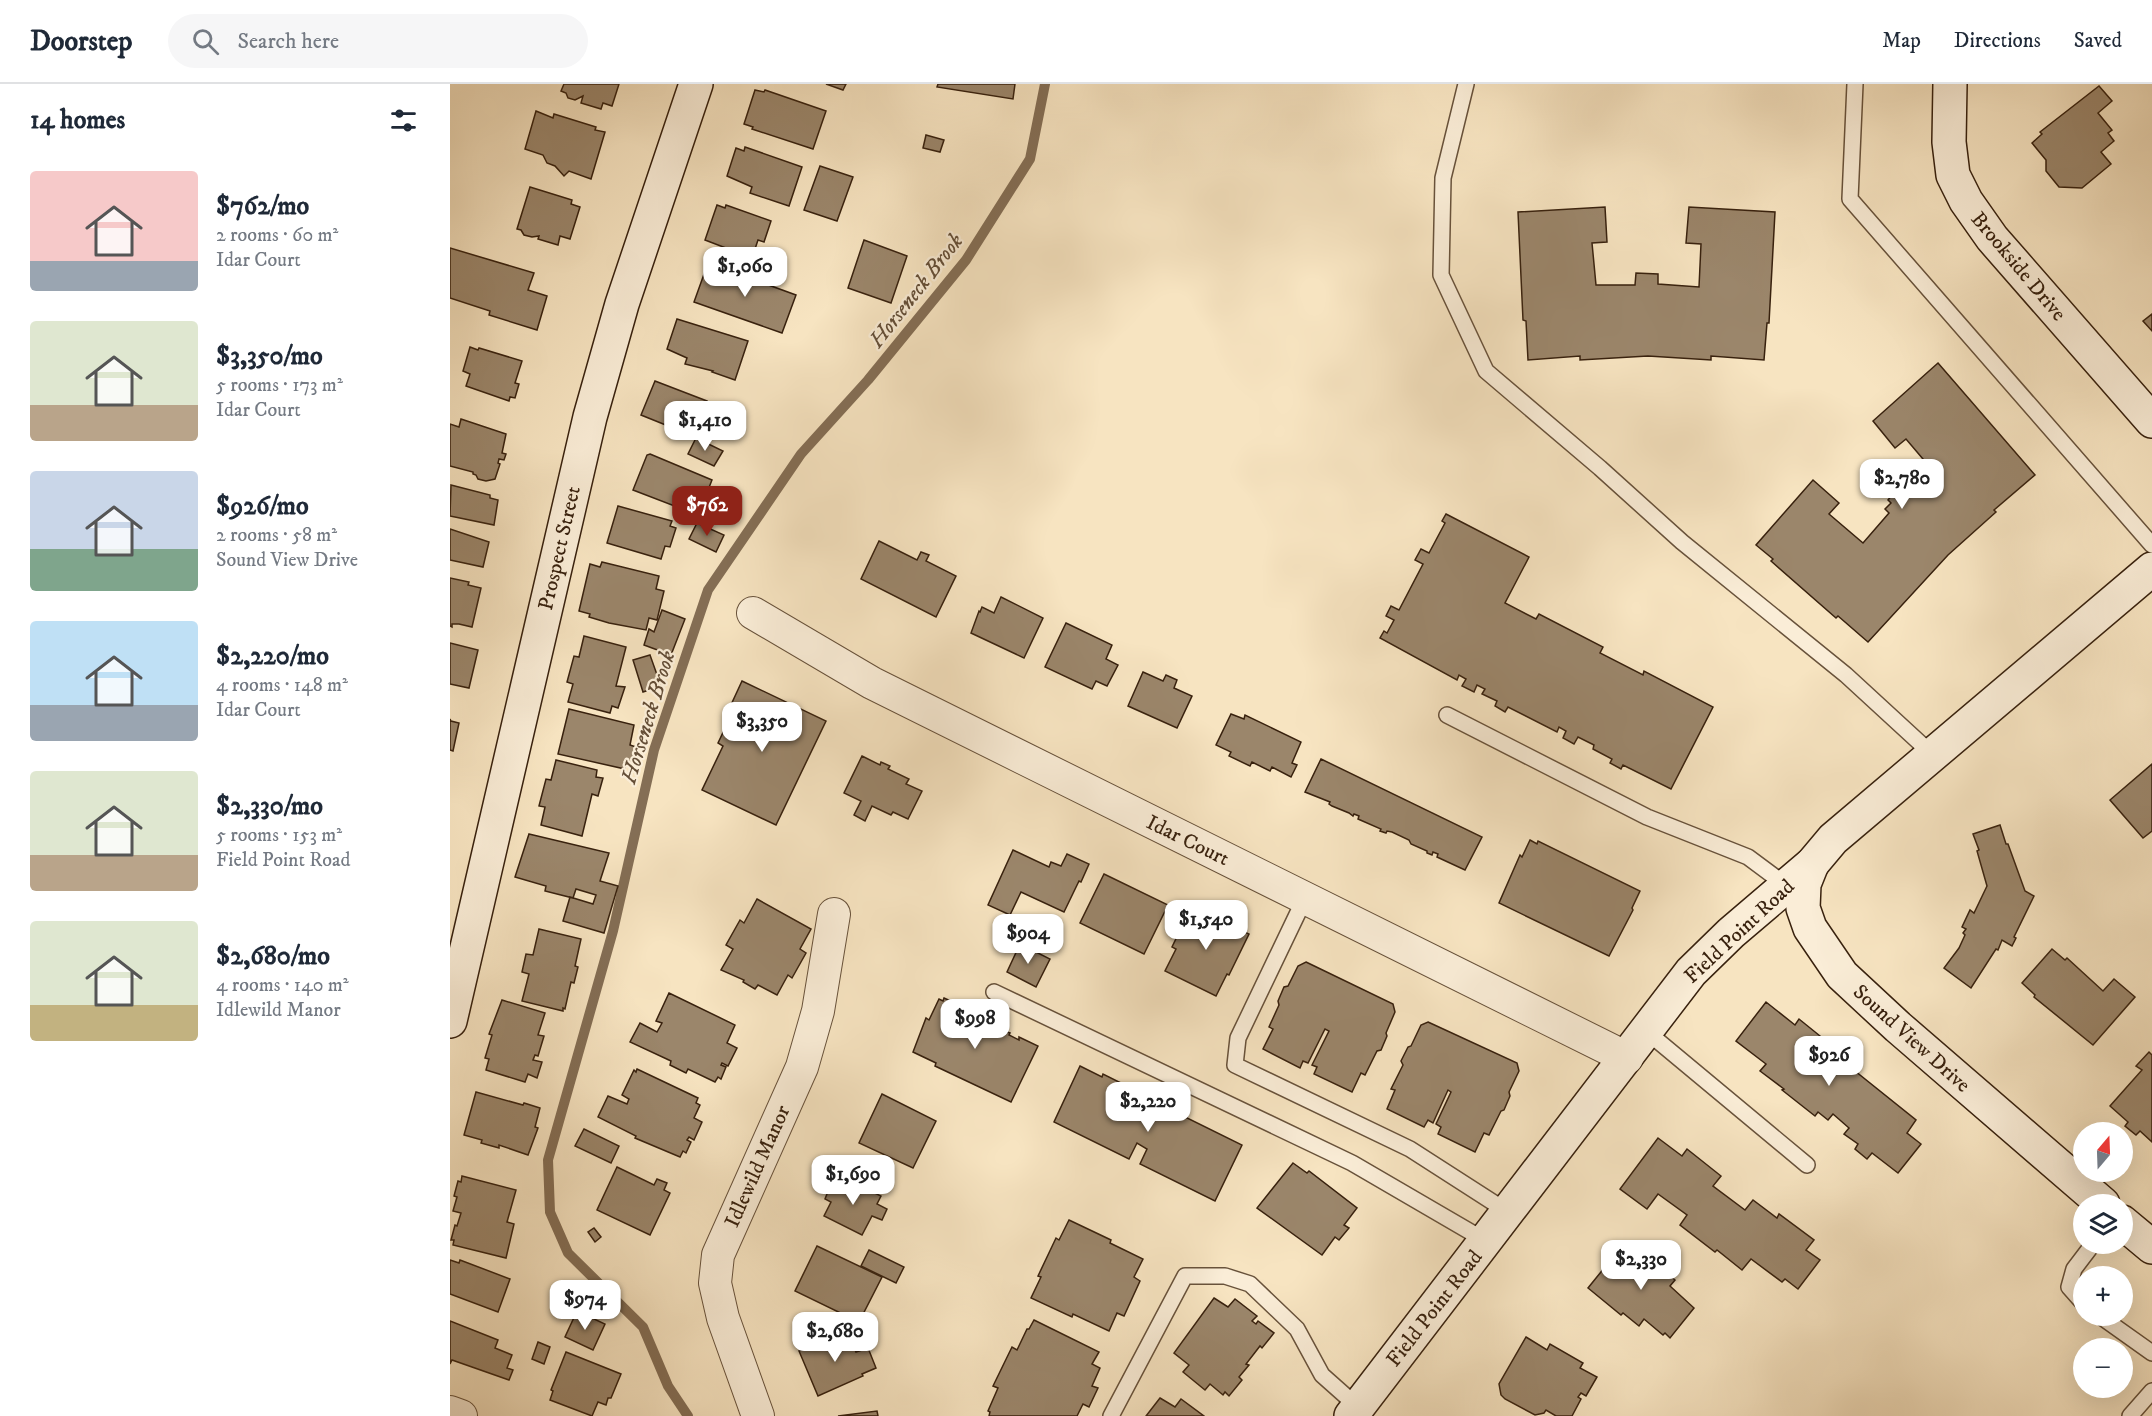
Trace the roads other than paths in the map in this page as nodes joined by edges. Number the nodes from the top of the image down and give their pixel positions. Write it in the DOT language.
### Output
graph roads {
  1 [pos="696,84"];
  2 [pos="1466,84"];
  3 [pos="1855,84"];
  4 [pos="1950,84"];
  5 [pos="2152,421"];
  6 [pos="2152,545"];
  7 [pos="2152,569"];
  8 [pos="753,613"];
  9 [pos="1447,715"];
  10 [pos="1933,755"];
  11 [pos="1812,864"];
  12 [pos="1787,886"];
  13 [pos="1305,898"];
  14 [pos="834,914"];
  15 [pos="994,992"];
  16 [pos="450,1021"];
  17 [pos="1646,1031"];
  18 [pos="1627,1058"];
  19 [pos="1807,1165"];
  20 [pos="2091,1194"];
  21 [pos="1509,1212"];
  22 [pos="2133,1231"];
  23 [pos="1486,1241"];
  24 [pos="2152,1247"];
  25 [pos="2085,1254"];
  26 [pos="2076,1266"];
  27 [pos="2073,1273"];
  28 [pos="2073,1292"];
  29 [pos="2114,1326"];
  30 [pos="2152,1353"];
  31 [pos="2152,1391"];
  32 [pos="1355,1411"];
  33 [pos="450,1412"];
  34 [pos="461,1416"];
  35 [pos="758,1416"];
  36 [pos="1111,1416"];
  37 [pos="2130,1416"];
  1 -- 16 [label="main road, Prospect Street"];
  2 -- 10 [label="lane"];
  3 -- 6 [label="lane"];
  4 -- 5 [label="main road, Brookside Drive"];
  7 -- 10 [label="main road, Field Point Road"];
  8 -- 13 [label="street, Idar Court"];
  9 -- 12 [label="lane"];
  10 -- 11 [label="main road, Field Point Road"];
  11 -- 12 [label="main road, Field Point Road"];
  11 -- 20 [label="main road, Sound View Drive"];
  12 -- 17 [label="main road, Field Point Road"];
  13 -- 18 [label="street, Idar Court"];
  13 -- 21 [label="lane"];
  14 -- 35 [label="street, Idlewild Manor"];
  15 -- 23 [label="lane"];
  17 -- 18 [label="main road, Field Point Road"];
  17 -- 19 [label="lane"];
  18 -- 21 [label="main road, Field Point Road"];
  21 -- 23 [label="main road, Field Point Road"];
  22 -- 24 [label="main road"];
  23 -- 32 [label="main road, Field Point Road"];
  25 -- 26 [label="lane"];
  27 -- 28 [label="lane"];
  29 -- 30 [label="lane"];
  31 -- 37 [label="lane"];
  32 -- 36 [label="lane"];
  33 -- 34 [label="street"];
}
